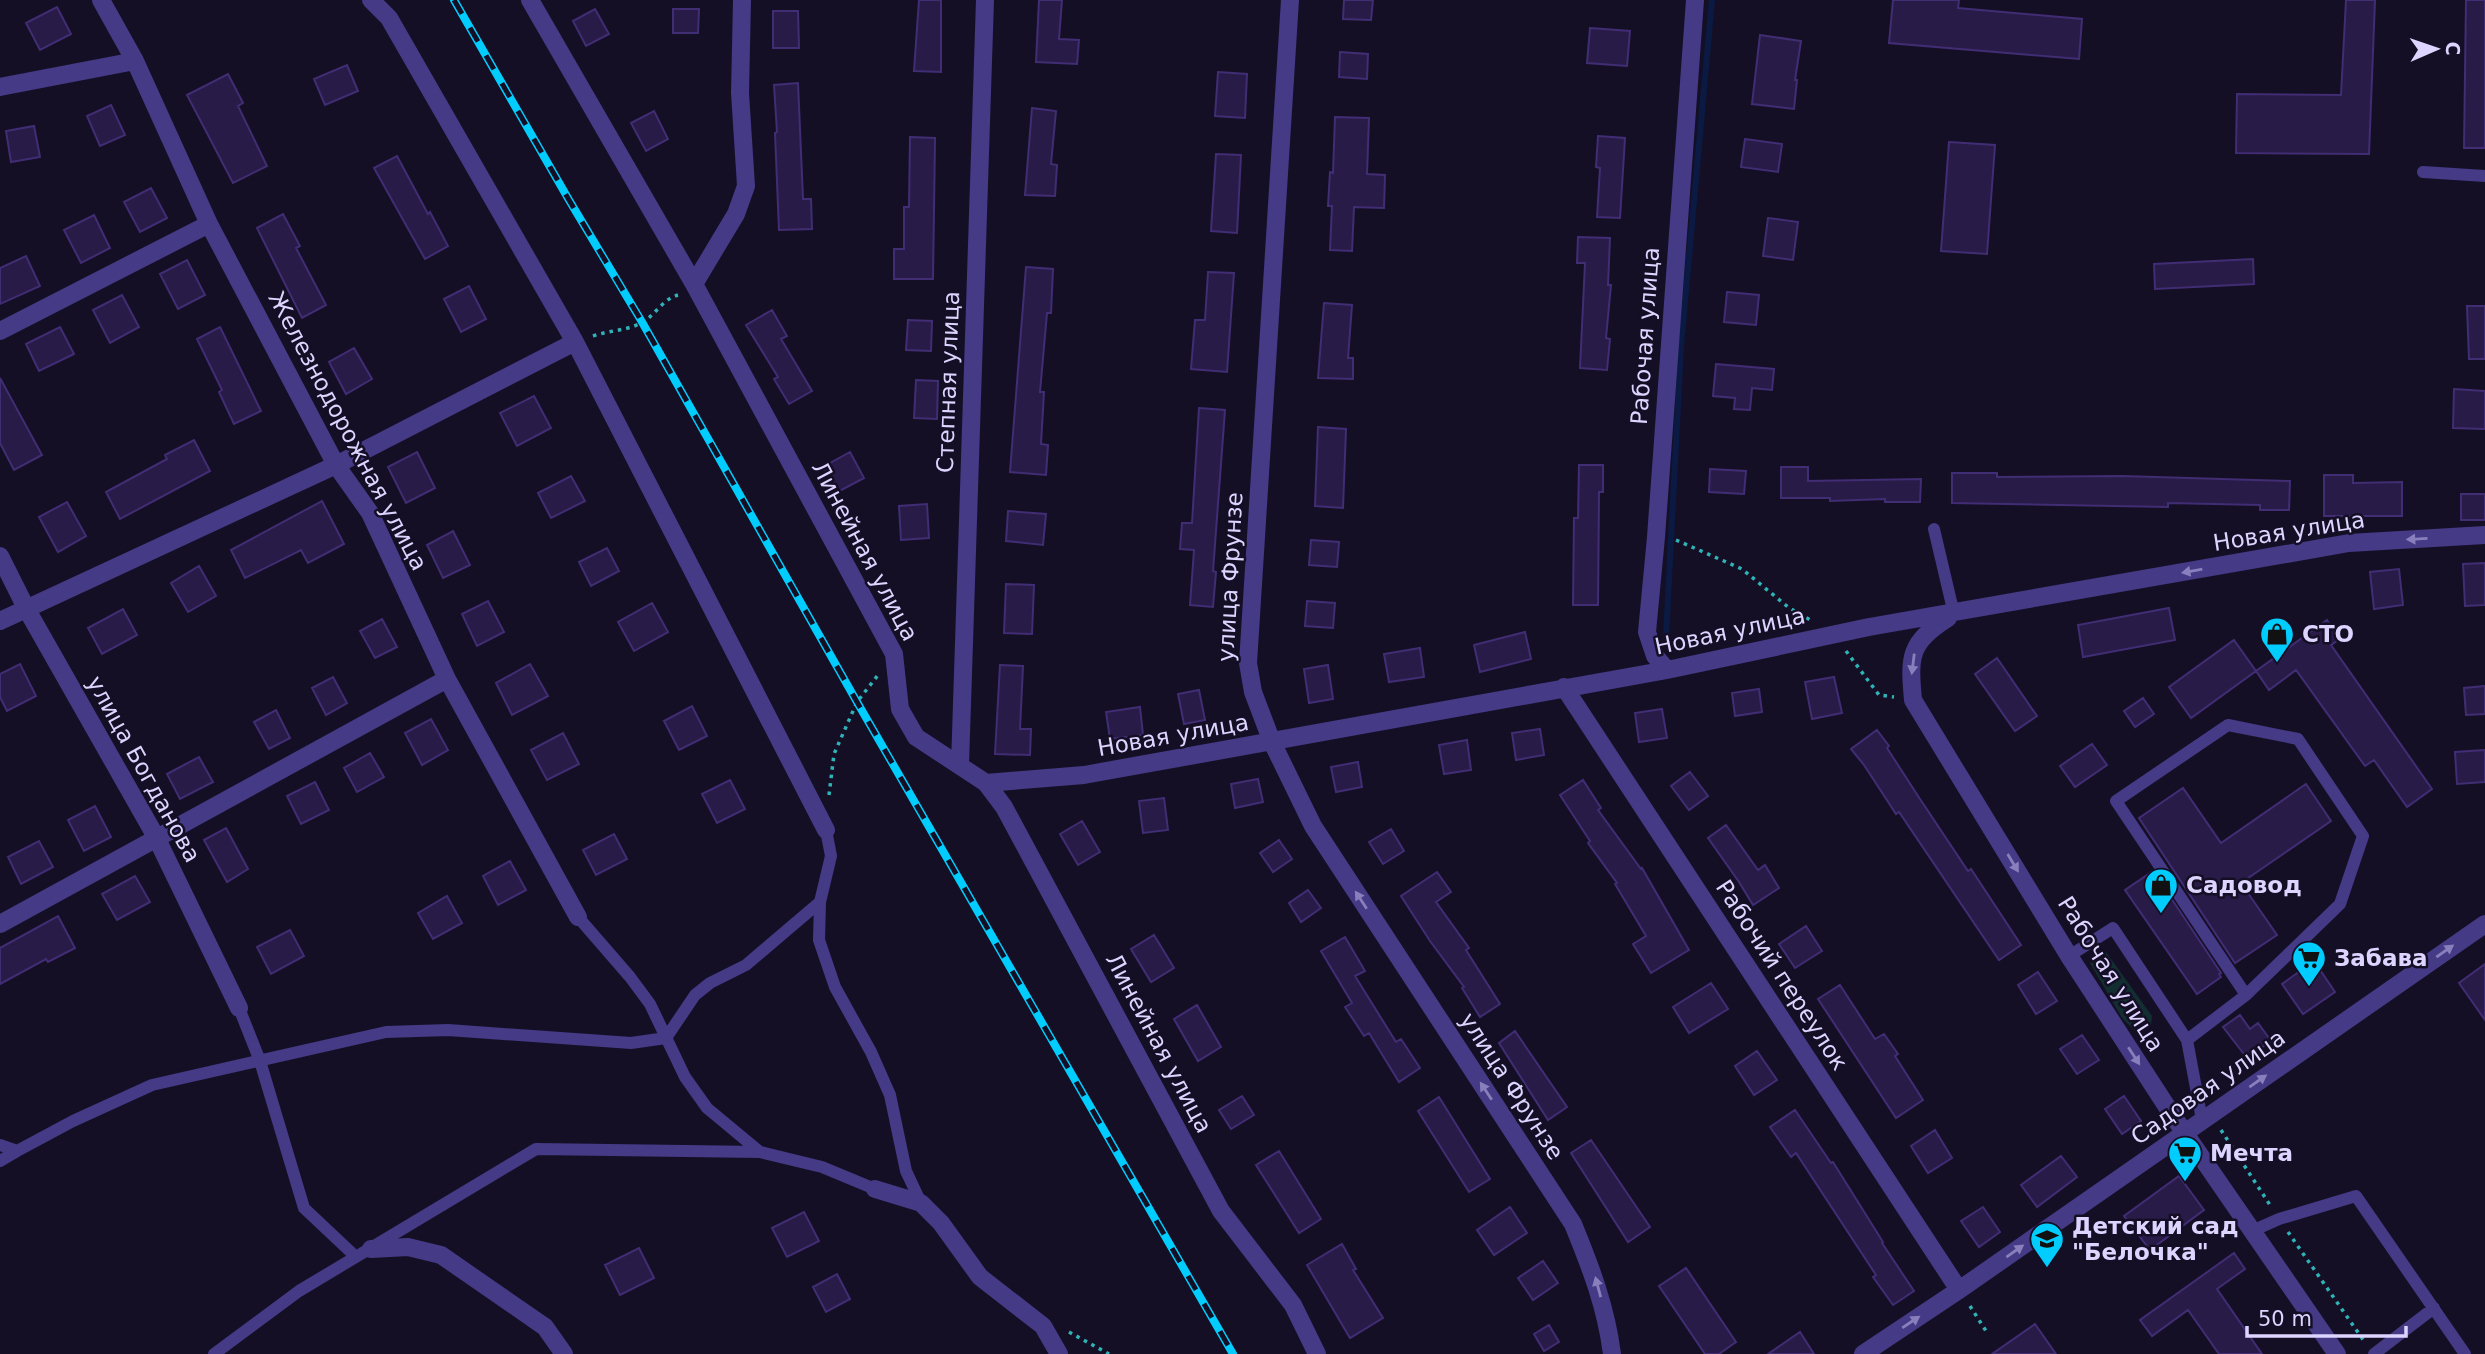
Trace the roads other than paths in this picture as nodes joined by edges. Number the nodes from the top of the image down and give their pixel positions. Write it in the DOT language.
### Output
graph roads {
  1 [pos="371,0"];
  2 [pos="530,0"];
  3 [pos="741,0"];
  4 [pos="985,0"];
  5 [pos="1290,0"];
  6 [pos="1695,0"];
  7 [pos="107,1"];
  8 [pos="135,61"];
  9 [pos="0,88"];
  10 [pos="2423,172"];
  11 [pos="2485,176"];
  12 [pos="209,224"];
  13 [pos="694,284"];
  14 [pos="0,331"];
  15 [pos="575,342"];
  16 [pos="336,465"];
  17 [pos="1934,529"];
  18 [pos="2485,535"];
  19 [pos="0,556"];
  20 [pos="26,608"];
  21 [pos="1954,614"];
  22 [pos="0,621"];
  23 [pos="1667,670"];
  24 [pos="447,679"];
  25 [pos="1564,687"];
  26 [pos="1272,742"];
  27 [pos="960,765"];
  28 [pos="986,783"];
  29 [pos="825,830"];
  30 [pos="156,837"];
  31 [pos="820,902"];
  32 [pos="578,917"];
  33 [pos="0,923"];
  34 [pos="2485,924"];
  35 [pos="2069,956"];
  36 [pos="2246,995"];
  37 [pos="239,1008"];
  38 [pos="666,1038"];
  39 [pos="2187,1040"];
  40 [pos="260,1061"];
  41 [pos="2202,1120"];
  42 [pos="2184,1133"];
  43 [pos="0,1146"];
  44 [pos="17,1151"];
  45 [pos="761,1152"];
  46 [pos="0,1161"];
  47 [pos="875,1189"];
  48 [pos="921,1203"];
  49 [pos="2252,1231"];
  50 [pos="363,1253"];
  51 [pos="1959,1290"];
  52 [pos="2434,1308"];
  53 [pos="214,1354"];
  54 [pos="564,1354"];
  55 [pos="1059,1354"];
  56 [pos="1317,1354"];
  57 [pos="1612,1354"];
  58 [pos="1863,1354"];
  59 [pos="2337,1354"];
  60 [pos="2374,1354"];
  61 [pos="2465,1354"];
  1 -- 15 [label="street"];
  2 -- 13 [label="street, Линейная улица"];
  3 -- 13 [label="street"];
  4 -- 27 [label="street, Степная улица"];
  5 -- 26 [label="street, улица Фрунзе"];
  6 -- 23 [label="street, Рабочая улица"];
  7 -- 8 [label="street, Железнодорожная улица"];
  8 -- 9 [label="street"];
  8 -- 12 [label="street, Железнодорожная улица"];
  10 -- 11 [label="lane"];
  12 -- 14 [label="street"];
  12 -- 16 [label="street, Железнодорожная улица"];
  13 -- 27 [label="street, Линейная улица"];
  15 -- 16 [label="street"];
  15 -- 29 [label="street"];
  16 -- 20 [label="street"];
  16 -- 24 [label="street, Железнодорожная улица"];
  17 -- 21 [label="lane"];
  18 -- 21 [label="street, Новая улица, one-way"];
  19 -- 20 [label="street, улица Богданова"];
  20 -- 22 [label="street"];
  20 -- 30 [label="street, улица Богданова"];
  21 -- 23 [label="street, Новая улица"];
  21 -- 35 [label="street, Рабочая улица, one-way"];
  23 -- 25 [label="street, Новая улица"];
  24 -- 30 [label="street"];
  24 -- 32 [label="street, Железнодорожная улица"];
  25 -- 26 [label="street, Новая улица"];
  25 -- 51 [label="street, Рабочий переулок"];
  26 -- 28 [label="street, Новая улица"];
  57 -- 26 [label="street, улица Фрунзе, one-way"];
  27 -- 28 [label="street, Линейная улица"];
  28 -- 56 [label="street, Линейная улица"];
  29 -- 31 [label="lane"];
  30 -- 33 [label="street"];
  30 -- 37 [label="street, улица Богданова"];
  31 -- 38 [label="lane"];
  31 -- 48 [label="lane"];
  32 -- 38 [label="lane"];
  41 -- 34 [label="street, Садовая улица, one-way"];
  35 -- 39 [label="lane"];
  35 -- 42 [label="street, Рабочая улица, one-way"];
  36 -- 36 [label="lane"];
  36 -- 39 [label="lane"];
  37 -- 40 [label="lane"];
  38 -- 40 [label="lane"];
  38 -- 45 [label="lane"];
  39 -- 41 [label="lane"];
  40 -- 44 [label="lane"];
  40 -- 50 [label="lane"];
  41 -- 42 [label="street, Садовая улица"];
  42 -- 49 [label="street, Рабочая улица"];
  51 -- 42 [label="street, Садовая улица, one-way"];
  43 -- 44 [label="lane"];
  44 -- 46 [label="lane"];
  45 -- 47 [label="lane"];
  45 -- 50 [label="lane"];
  47 -- 48 [label="street"];
  48 -- 55 [label="street"];
  49 -- 52 [label="lane"];
  49 -- 59 [label="street, Рабочая улица"];
  50 -- 53 [label="lane"];
  50 -- 54 [label="street"];
  58 -- 51 [label="street, Садовая улица, one-way"];
  52 -- 60 [label="lane"];
  52 -- 61 [label="lane"];
}
